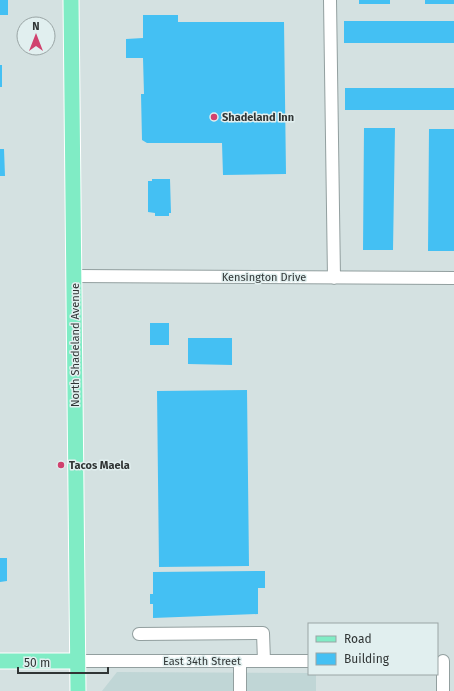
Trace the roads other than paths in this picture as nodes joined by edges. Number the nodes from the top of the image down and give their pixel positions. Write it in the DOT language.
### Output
graph roads {
  1 [pos="71,0"];
  2 [pos="330,0"];
  3 [pos="74,276"];
  4 [pos="334,278"];
  5 [pos="454,278"];
  6 [pos="139,634"];
  7 [pos="0,661"];
  8 [pos="77,661"];
  9 [pos="240,661"];
  10 [pos="264,661"];
  11 [pos="308,661"];
  12 [pos="445,661"];
  13 [pos="78,691"];
  14 [pos="240,691"];
  15 [pos="443,691"];
  1 -- 3 [label="main road, North Shadeland Avenue"];
  2 -- 4 [label="street"];
  3 -- 4 [label="street, Kensington Drive"];
  3 -- 8 [label="main road, North Shadeland Avenue"];
  4 -- 5 [label="street, Kensington Drive"];
  6 -- 10 [label="street"];
  7 -- 8 [label="main road, East 34th Street"];
  8 -- 9 [label="street, East 34th Street"];
  8 -- 13 [label="main road, North Shadeland Avenue"];
  9 -- 10 [label="street, East 34th Street"];
  9 -- 14 [label="street"];
  10 -- 11 [label="street, East 34th Street"];
  12 -- 15 [label="street"];
}
